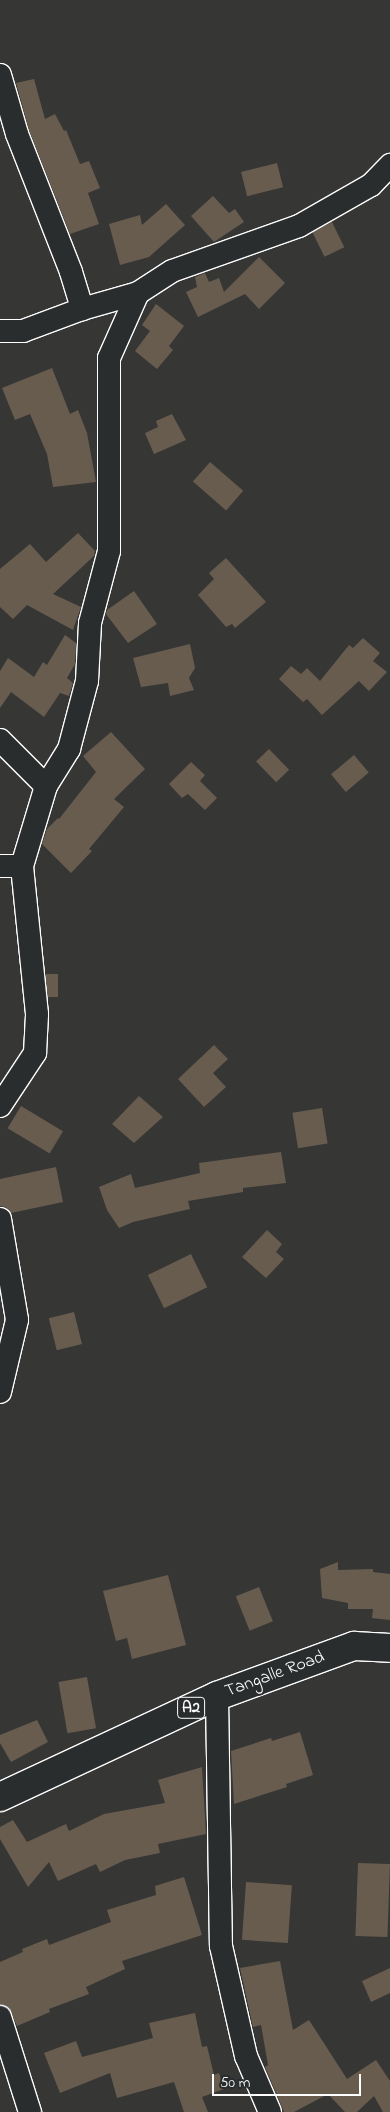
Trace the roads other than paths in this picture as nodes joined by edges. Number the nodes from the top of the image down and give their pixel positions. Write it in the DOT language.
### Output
graph roads {
  1 [pos="0,75"];
  2 [pos="390,165"];
  3 [pos="138,293"];
  4 [pos="82,309"];
  5 [pos="0,331"];
  6 [pos="0,740"];
  7 [pos="46,786"];
  8 [pos="11,866"];
  9 [pos="0,1106"];
  10 [pos="0,1219"];
  11 [pos="0,1392"];
  12 [pos="390,1648"];
  13 [pos="217,1696"];
  14 [pos="0,1797"];
  15 [pos="0,2017"];
  16 [pos="30,2112"];
  17 [pos="270,2112"];
  1 -- 4 [label="street"];
  2 -- 3 [label="street"];
  3 -- 4 [label="street"];
  3 -- 7 [label="street"];
  4 -- 5 [label="street"];
  6 -- 7 [label="street"];
  7 -- 8 [label="street"];
  8 -- 9 [label="street"];
  10 -- 11 [label="street"];
  12 -- 13 [label="highway, Tangalle Road / A2"];
  13 -- 14 [label="highway, Tangalle Road / A2"];
  13 -- 17 [label="street"];
  15 -- 16 [label="street"];
}
